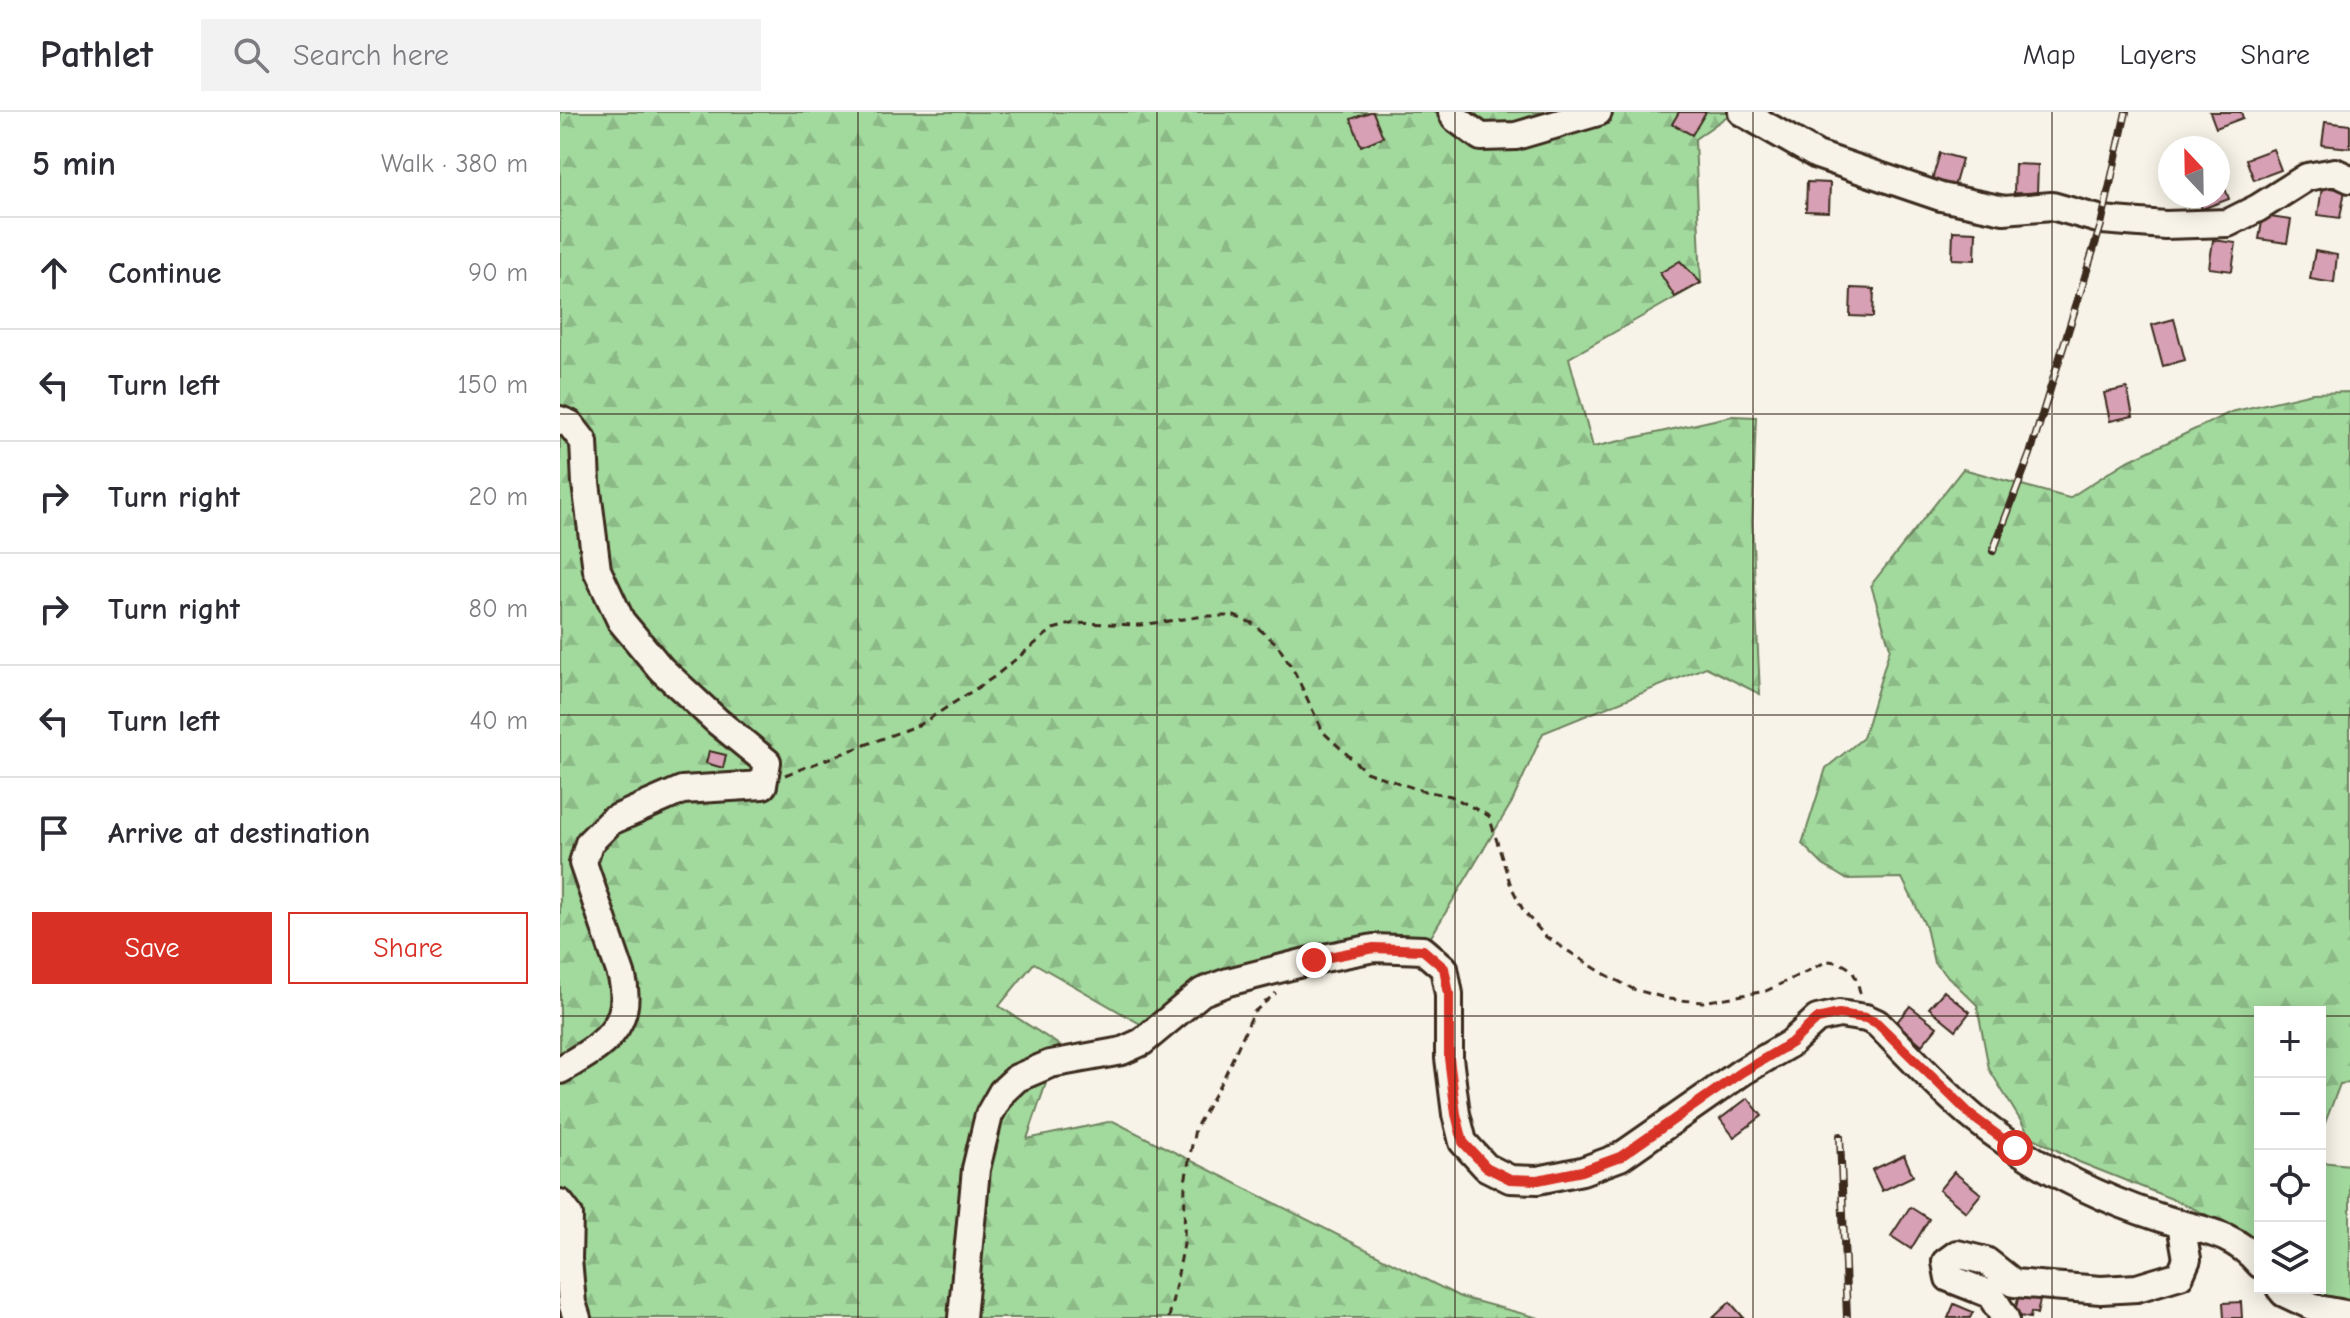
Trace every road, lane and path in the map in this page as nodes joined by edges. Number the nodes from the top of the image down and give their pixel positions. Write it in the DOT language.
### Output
graph roads {
  1 [pos="1452,112"];
  2 [pos="1598,112"];
  3 [pos="1742,112"];
  4 [pos="2350,179"];
  5 [pos="560,420"];
  6 [pos="763,785"];
  7 [pos="1275,994"];
  8 [pos="1866,1018"];
  9 [pos="560,1070"];
  10 [pos="560,1203"];
  11 [pos="2181,1224"];
  12 [pos="2254,1257"];
  13 [pos="2286,1294"];
  14 [pos="2350,1315"];
  15 [pos="577,1318"];
  16 [pos="962,1318"];
  17 [pos="1169,1318"];
  18 [pos="2005,1318"];
  1 -- 2 [label="street"];
  3 -- 4 [label="street"];
  5 -- 6 [label="street"];
  6 -- 8 [label="path"];
  6 -- 9 [label="street"];
  7 -- 17 [label="path"];
  8 -- 11 [label="street"];
  8 -- 16 [label="street"];
  10 -- 15 [label="street"];
  11 -- 12 [label="street"];
  11 -- 18 [label="street"];
  13 -- 14 [label="street"];
}
